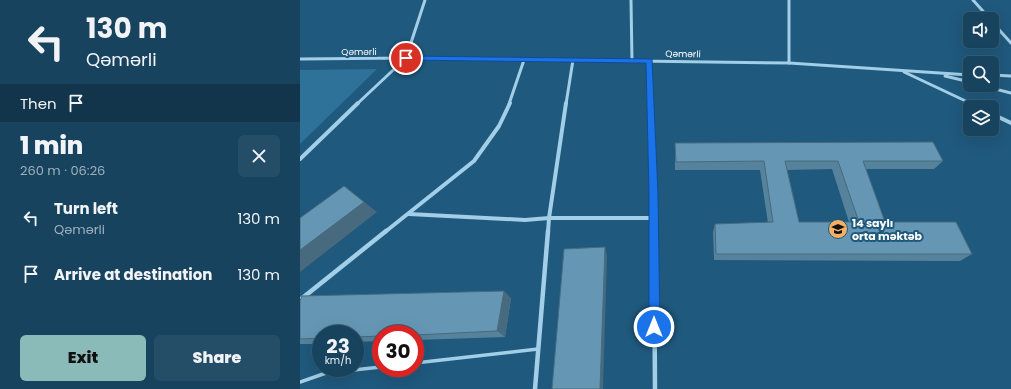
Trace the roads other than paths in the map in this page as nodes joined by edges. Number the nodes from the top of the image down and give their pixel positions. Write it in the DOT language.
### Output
graph roads {
  1 [pos="424,0"];
  2 [pos="631,0"];
  3 [pos="789,0"];
  4 [pos="973,0"];
  5 [pos="984,12"];
  6 [pos="999,30"];
  7 [pos="1011,43"];
  8 [pos="406,58"];
  9 [pos="300,59"];
  10 [pos="524,60"];
  11 [pos="573,60"];
  12 [pos="632,61"];
  13 [pos="650,61"];
  14 [pos="789,62"];
  15 [pos="900,70"];
  16 [pos="939,74"];
  17 [pos="963,75"];
  18 [pos="999,75"];
  19 [pos="1011,76"];
  20 [pos="963,80"];
  21 [pos="999,89"];
  22 [pos="1011,92"];
  23 [pos="963,100"];
  24 [pos="999,117"];
  25 [pos="1011,123"];
  26 [pos="300,159"];
  27 [pos="409,214"];
  28 [pos="549,218"];
  29 [pos="654,218"];
  30 [pos="300,300"];
  31 [pos="538,349"];
  32 [pos="424,362"];
  33 [pos="372,368"];
  34 [pos="300,382"];
  35 [pos="535,389"];
  36 [pos="655,389"];
  1 -- 8 [label="street"];
  2 -- 12 [label="street"];
  3 -- 14 [label="street"];
  4 -- 5 [label="street"];
  6 -- 7 [label="street"];
  8 -- 9 [label="street, Qəmərli"];
  8 -- 10 [label="street, Qəmərli"];
  8 -- 26 [label="street"];
  10 -- 11 [label="street, Qəmərli"];
  10 -- 27 [label="street"];
  11 -- 12 [label="street, Qəmərli"];
  11 -- 28 [label="street"];
  12 -- 13 [label="street, Qəmərli"];
  13 -- 14 [label="street, Qəmərli"];
  13 -- 29 [label="street"];
  14 -- 15 [label="street, Qəmərli"];
  15 -- 16 [label="street, Qəmərli"];
  15 -- 23 [label="street"];
  16 -- 17 [label="street, Qəmərli"];
  16 -- 20 [label="street"];
  18 -- 19 [label="street"];
  21 -- 22 [label="street"];
  24 -- 25 [label="street"];
  27 -- 28 [label="street"];
  27 -- 30 [label="street"];
  28 -- 29 [label="street"];
  28 -- 31 [label="street"];
  29 -- 36 [label="street"];
  31 -- 32 [label="lane"];
  31 -- 35 [label="street"];
  33 -- 34 [label="lane"];
}
